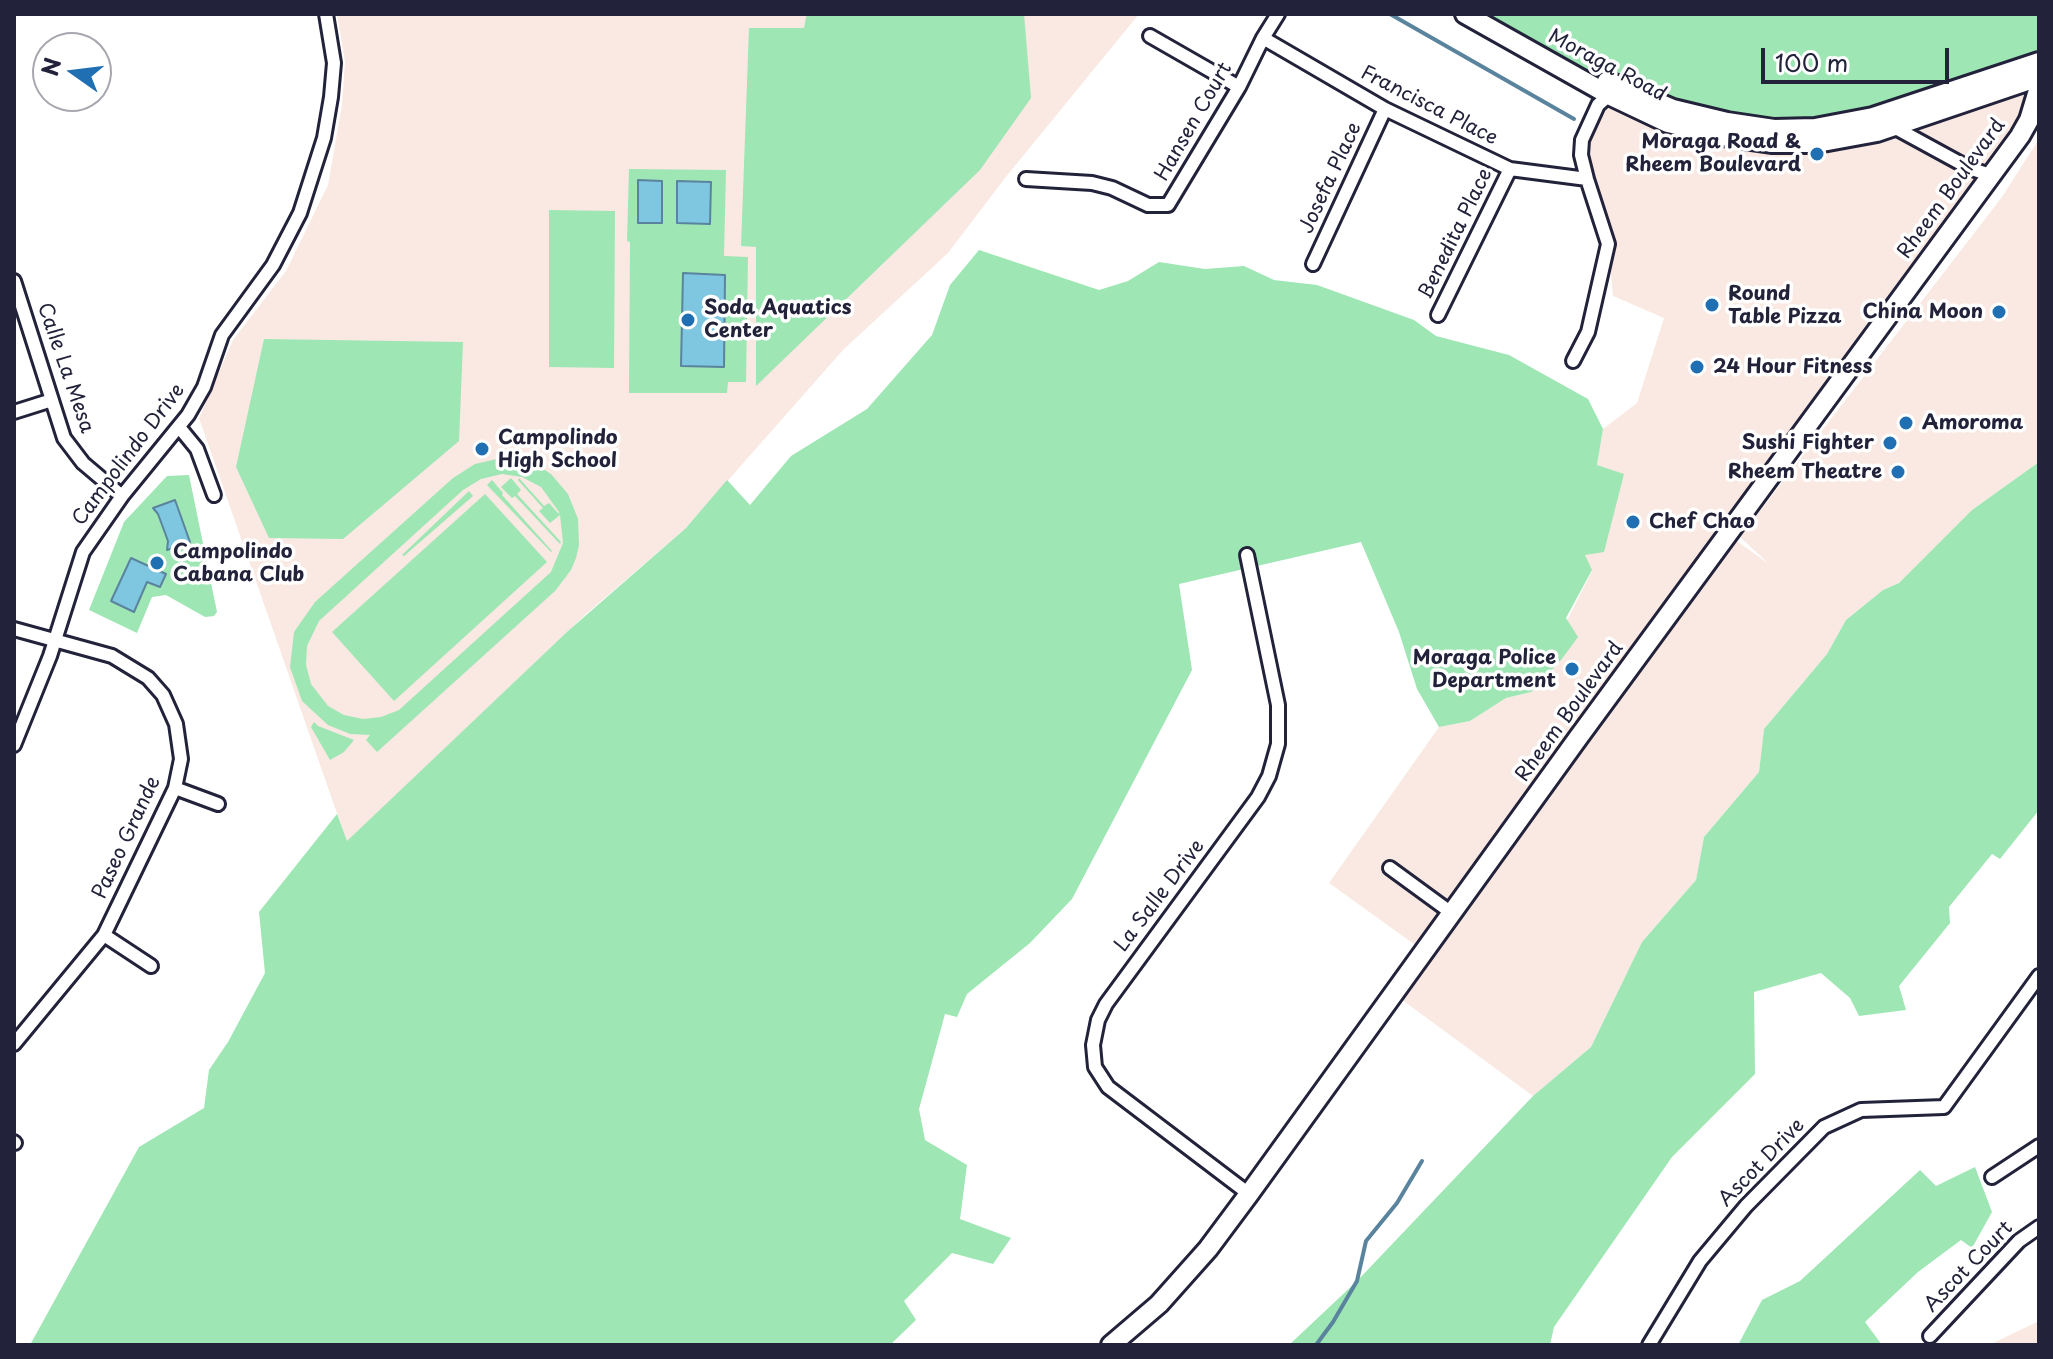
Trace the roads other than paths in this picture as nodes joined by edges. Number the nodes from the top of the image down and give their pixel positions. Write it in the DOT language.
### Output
graph roads {
  1 [pos="326,14"];
  2 [pos="1278,14"];
  3 [pos="1465,14"];
  4 [pos="1150,36"];
  5 [pos="1263,38"];
  6 [pos="1526,48"];
  7 [pos="2039,62"];
  8 [pos="2039,77"];
  9 [pos="1239,87"];
  10 [pos="2039,87"];
  11 [pos="1609,95"];
  12 [pos="1385,109"];
  13 [pos="2039,122"];
  14 [pos="1892,126"];
  15 [pos="2020,136"];
  16 [pos="1510,169"];
  17 [pos="1990,175"];
  18 [pos="1026,179"];
  19 [pos="1587,179"];
  20 [pos="1313,264"];
  21 [pos="14,281"];
  22 [pos="1438,315"];
  23 [pos="1573,361"];
  24 [pos="52,400"];
  25 [pos="14,412"];
  26 [pos="179,427"];
  27 [pos="214,495"];
  28 [pos="122,496"];
  29 [pos="1247,555"];
  30 [pos="14,629"];
  31 [pos="54,641"];
  32 [pos="14,745"];
  33 [pos="175,788"];
  34 [pos="218,804"];
  35 [pos="1390,868"];
  36 [pos="1453,914"];
  37 [pos="104,935"];
  38 [pos="151,966"];
  39 [pos="2039,976"];
  40 [pos="18,1030"];
  41 [pos="14,1044"];
  42 [pos="2039,1146"];
  43 [pos="1992,1177"];
  44 [pos="1249,1194"];
  45 [pos="2039,1227"];
  46 [pos="1930,1336"];
  47 [pos="1117,1343"];
  48 [pos="1649,1345"];
  1 -- 26 [label="street, Campolindo Drive"];
  2 -- 5 [label="street, Hansen Court"];
  3 -- 6 [label="street, Moraga Road"];
  4 -- 9 [label="street"];
  5 -- 9 [label="street, Hansen Court"];
  5 -- 12 [label="street, Francisca Place"];
  6 -- 7 [label="street, Moraga Road"];
  6 -- 11 [label="street, Moraga Road"];
  8 -- 14 [label="street, Moraga Road"];
  9 -- 18 [label="street, Hansen Court"];
  10 -- 15 [label="street, Rheem Boulevard"];
  11 -- 14 [label="street, Moraga Road"];
  11 -- 19 [label="street"];
  12 -- 16 [label="street, Francisca Place"];
  12 -- 20 [label="street, Josefa Place"];
  13 -- 15 [label="street"];
  14 -- 17 [label="street"];
  15 -- 17 [label="street, Rheem Boulevard"];
  16 -- 19 [label="street, Francisca Place"];
  16 -- 22 [label="street, Benedita Place"];
  17 -- 36 [label="street, Rheem Boulevard"];
  19 -- 23 [label="street"];
  21 -- 24 [label="street, Calle La Mesa"];
  24 -- 25 [label="street"];
  24 -- 28 [label="street, Calle La Mesa"];
  26 -- 27 [label="street"];
  26 -- 28 [label="street, Campolindo Drive"];
  28 -- 31 [label="street, Campolindo Drive"];
  29 -- 44 [label="street, La Salle Drive"];
  30 -- 31 [label="street, Paseo Grande"];
  31 -- 32 [label="street, Campolindo Drive"];
  31 -- 33 [label="street, Paseo Grande"];
  33 -- 34 [label="street"];
  33 -- 37 [label="street, Paseo Grande"];
  35 -- 36 [label="street"];
  36 -- 44 [label="street, Rheem Boulevard"];
  37 -- 38 [label="street"];
  37 -- 40 [label="street, Paseo Grande"];
  39 -- 48 [label="street, Ascot Drive"];
  40 -- 41 [label="street, Paseo Grande"];
  42 -- 43 [label="street"];
  44 -- 47 [label="street, Rheem Boulevard"];
  45 -- 46 [label="street, Ascot Court"];
}
